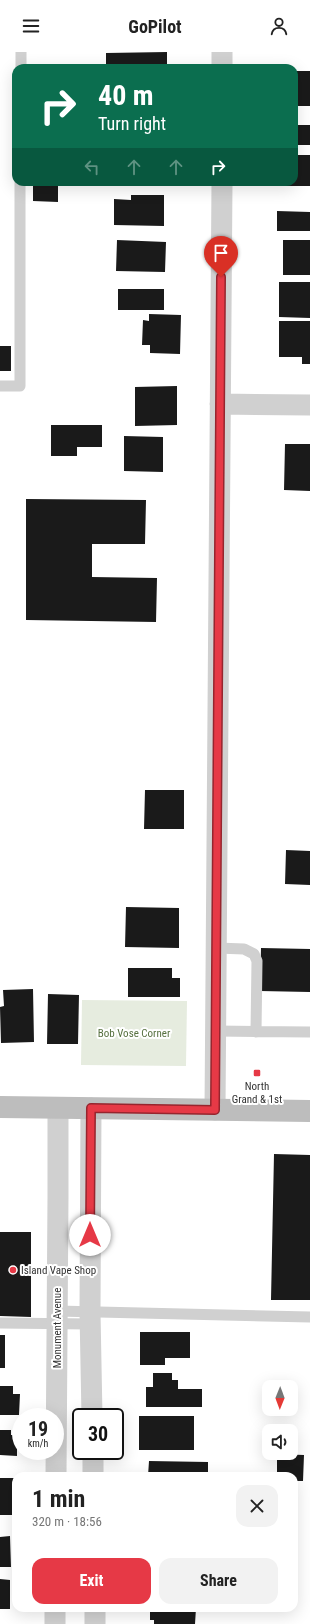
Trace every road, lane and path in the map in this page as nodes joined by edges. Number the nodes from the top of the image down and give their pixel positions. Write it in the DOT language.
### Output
graph roads {
  1 [pos="21,52"];
  2 [pos="222,52"];
  3 [pos="20,64"];
  4 [pos="222,64"];
  5 [pos="20,186"];
  6 [pos="222,186"];
  7 [pos="0,386"];
  8 [pos="220,404"];
  9 [pos="310,405"];
  10 [pos="217,948"];
  11 [pos="216,1031"];
  12 [pos="256,1032"];
  13 [pos="310,1032"];
  14 [pos="0,1107"];
  15 [pos="58,1108"];
  16 [pos="91,1108"];
  17 [pos="215,1110"];
  18 [pos="310,1110"];
  19 [pos="57,1317"];
  20 [pos="310,1317"];
  21 [pos="90,1318"];
  22 [pos="0,1323"];
  23 [pos="92,1408"];
  24 [pos="93,1460"];
  25 [pos="56,1472"];
  26 [pos="94,1472"];
  27 [pos="55,1612"];
  28 [pos="95,1612"];
  29 [pos="55,1624"];
  30 [pos="95,1624"];
  1 -- 3 [label="lane"];
  2 -- 4 [label="street"];
  5 -- 7 [label="lane"];
  6 -- 8 [label="street"];
  8 -- 9 [label="street"];
  8 -- 10 [label="street"];
  10 -- 11 [label="street"];
  10 -- 12 [label="lane"];
  11 -- 12 [label="lane"];
  11 -- 17 [label="street"];
  12 -- 13 [label="lane"];
  14 -- 15 [label="main road"];
  15 -- 16 [label="main road"];
  15 -- 19 [label="street, Monument Avenue"];
  16 -- 17 [label="main road"];
  16 -- 21 [label="street"];
  17 -- 18 [label="main road"];
  19 -- 21 [label="lane"];
  19 -- 22 [label="lane"];
  19 -- 25 [label="street, Monument Avenue"];
  20 -- 21 [label="lane"];
  21 -- 23 [label="street"];
  24 -- 26 [label="street"];
  27 -- 29 [label="street"];
  28 -- 30 [label="street"];
}
